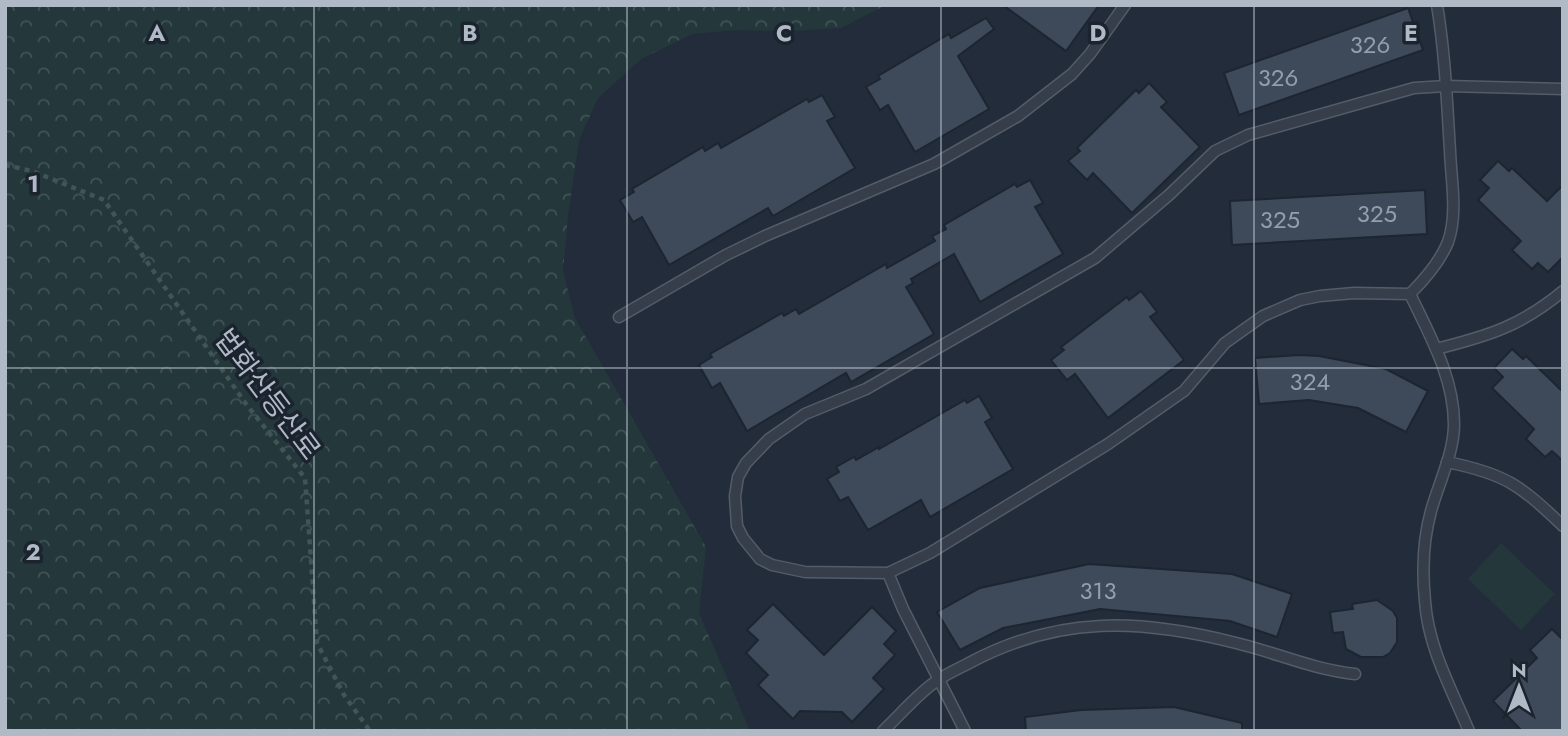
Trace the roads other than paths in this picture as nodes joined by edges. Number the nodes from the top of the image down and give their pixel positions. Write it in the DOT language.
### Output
graph roads {
  1 [pos="1125,5"];
  2 [pos="1438,6"];
  3 [pos="1446,86"];
  4 [pos="1563,89"];
  5 [pos="1563,291"];
  6 [pos="1410,294"];
  7 [pos="620,317"];
  8 [pos="1436,349"];
  9 [pos="1447,462"];
  10 [pos="1561,521"];
  11 [pos="888,573"];
  12 [pos="1355,674"];
  13 [pos="937,680"];
  14 [pos="883,731"];
  15 [pos="965,731"];
  16 [pos="1469,731"];
  1 -- 7 [label="lane"];
  2 -- 3 [label="lane"];
  3 -- 4 [label="lane"];
  3 -- 6 [label="lane"];
  3 -- 11 [label="lane"];
  5 -- 8 [label="lane"];
  6 -- 8 [label="lane"];
  6 -- 11 [label="lane"];
  8 -- 9 [label="lane"];
  9 -- 10 [label="lane"];
  9 -- 16 [label="lane"];
  11 -- 13 [label="lane"];
  12 -- 13 [label="lane"];
  13 -- 14 [label="lane"];
  13 -- 15 [label="lane"];
}
